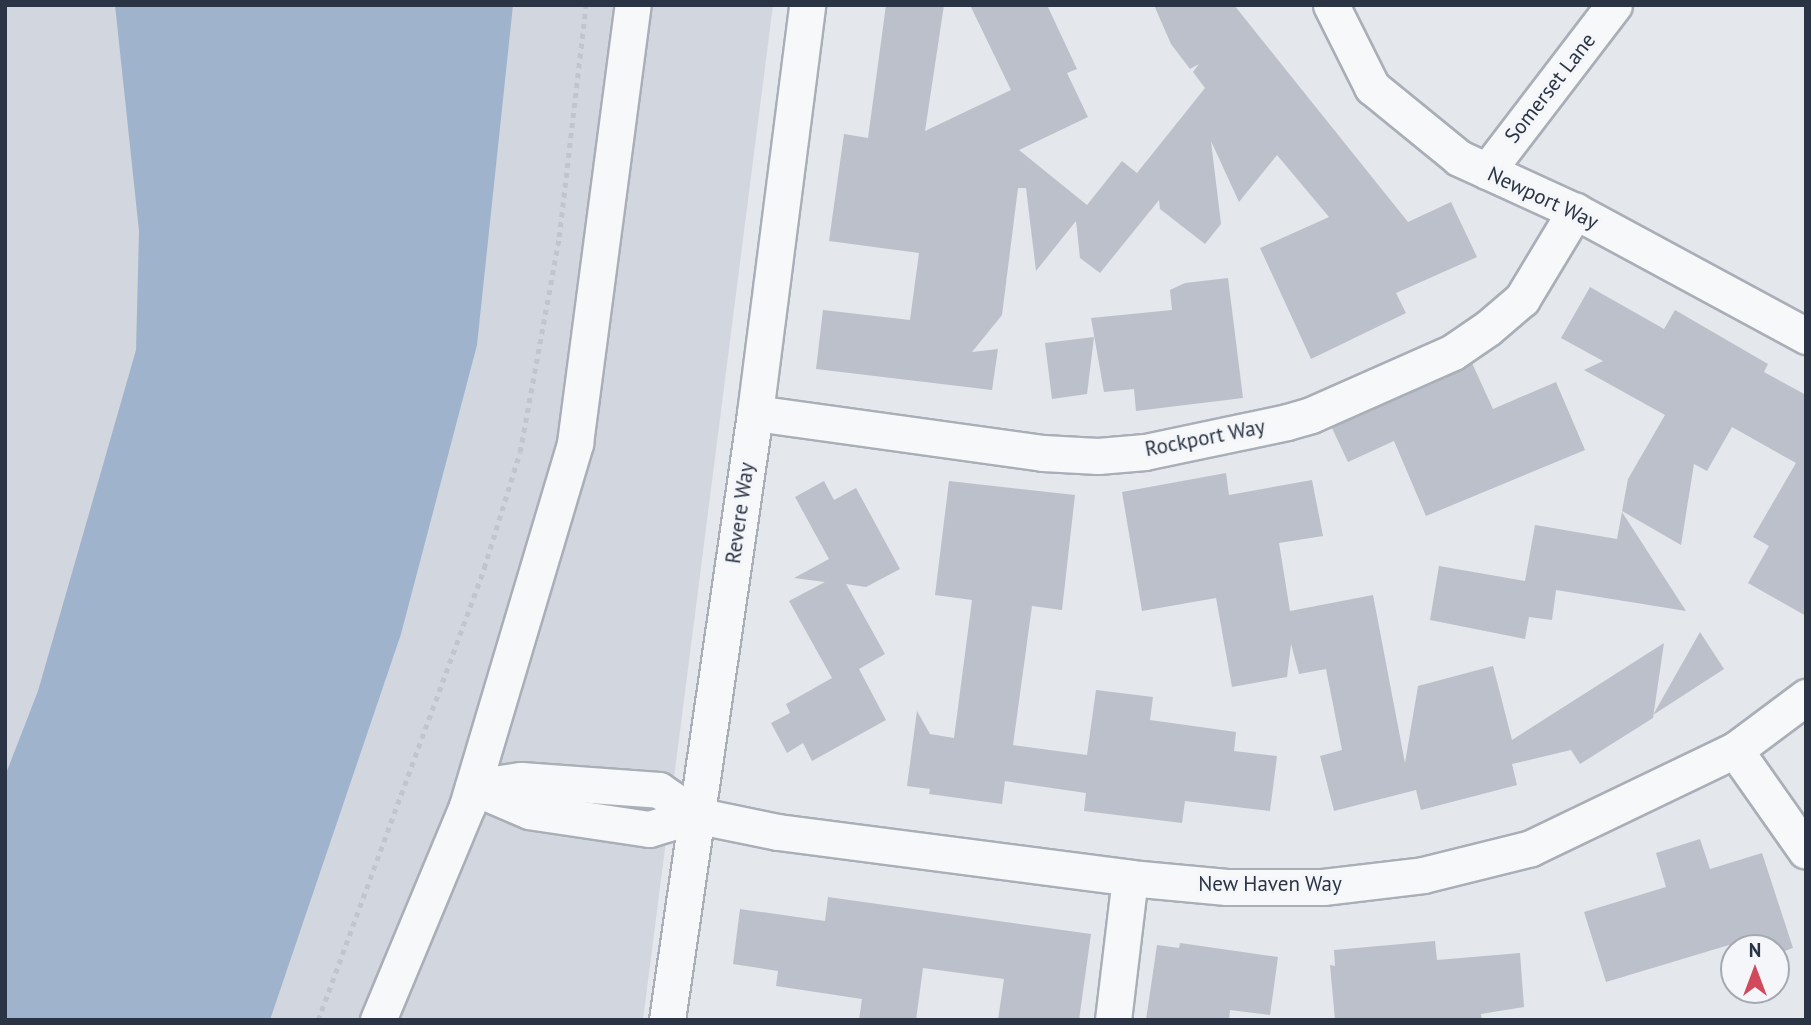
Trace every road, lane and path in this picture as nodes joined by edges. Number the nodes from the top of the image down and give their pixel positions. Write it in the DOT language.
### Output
graph roads {
  1 [pos="586,5"];
  2 [pos="632,5"];
  3 [pos="807,5"];
  4 [pos="1331,5"];
  5 [pos="1614,5"];
  6 [pos="1487,171"];
  7 [pos="1575,211"];
  8 [pos="1806,336"];
  9 [pos="755,413"];
  10 [pos="1806,697"];
  11 [pos="1735,750"];
  12 [pos="473,787"];
  13 [pos="695,816"];
  14 [pos="1806,851"];
  15 [pos="1130,878"];
  16 [pos="318,1020"];
  17 [pos="378,1020"];
  18 [pos="667,1020"];
  19 [pos="1113,1020"];
  1 -- 16 [label="path"];
  2 -- 12 [label="street"];
  3 -- 9 [label="street, Revere Way"];
  4 -- 6 [label="street, Newport Way"];
  5 -- 6 [label="street, Somerset Lane"];
  6 -- 7 [label="street, Newport Way"];
  7 -- 8 [label="street, Newport Way"];
  7 -- 9 [label="street, Rockport Way"];
  9 -- 13 [label="street, Revere Way"];
  10 -- 11 [label="street, New Haven Way"];
  11 -- 14 [label="street"];
  11 -- 15 [label="street, New Haven Way"];
  12 -- 13 [label="street, New Haven Way"];
  12 -- 17 [label="street"];
  13 -- 15 [label="street, New Haven Way"];
  13 -- 18 [label="street, Revere Way"];
  15 -- 19 [label="street"];
}
